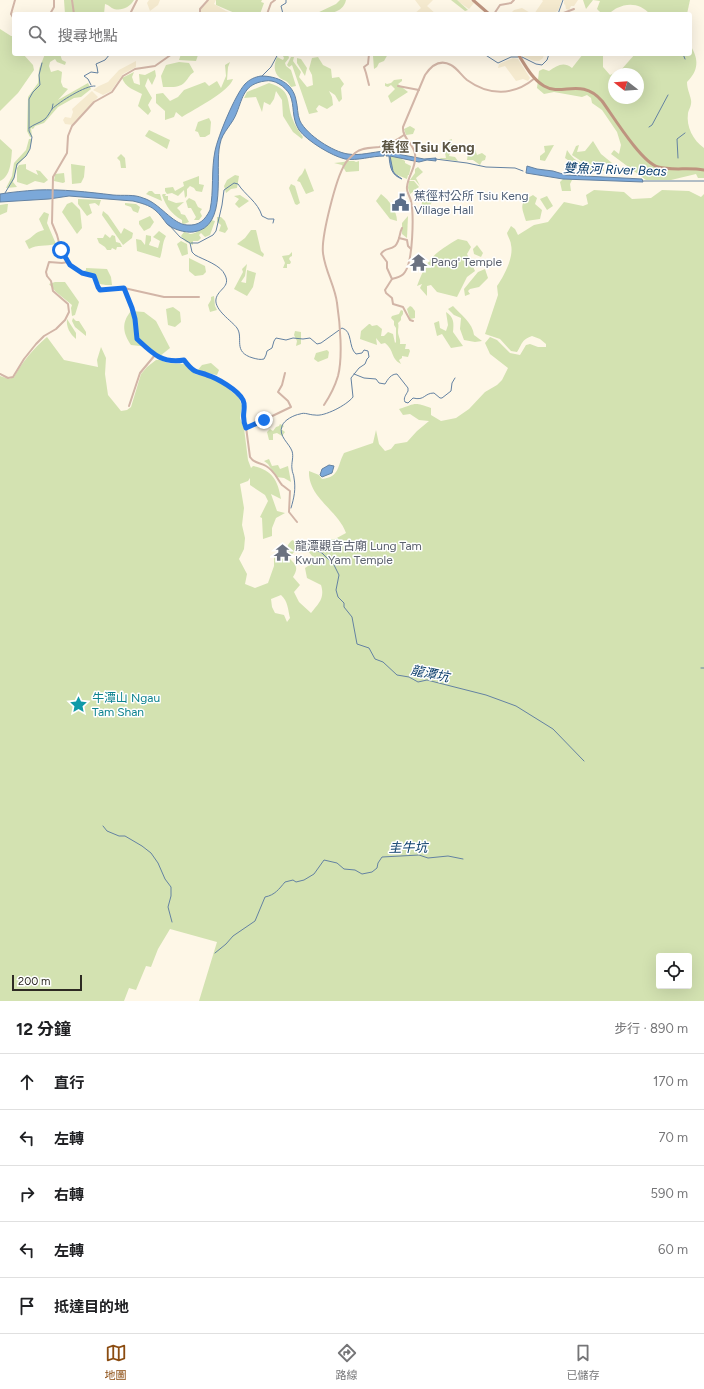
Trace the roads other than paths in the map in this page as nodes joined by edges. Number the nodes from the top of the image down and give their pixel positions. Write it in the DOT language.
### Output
graph roads {
  1 [pos="15,0"];
  2 [pos="54,0"];
  3 [pos="72,0"];
  4 [pos="137,0"];
  5 [pos="208,0"];
  6 [pos="275,0"];
  7 [pos="473,0"];
  8 [pos="514,0"];
  9 [pos="574,9"];
  10 [pos="51,12"];
  11 [pos="74,12"];
  12 [pos="131,12"];
  13 [pos="200,12"];
  14 [pos="268,12"];
  15 [pos="487,12"];
  16 [pos="495,12"];
  17 [pos="566,12"];
  18 [pos="12,15"];
  19 [pos="169,56"];
  20 [pos="369,56"];
  21 [pos="519,56"];
  22 [pos="535,78"];
  23 [pos="369,85"];
  24 [pos="398,86"];
  25 [pos="419,90"];
  26 [pos="404,134"];
  27 [pos="704,170"];
  28 [pos="402,228"];
  29 [pos="399,238"];
  30 [pos="411,249"];
  31 [pos="68,262"];
  32 [pos="392,278"];
  33 [pos="124,288"];
  34 [pos="199,297"];
  35 [pos="413,321"];
  36 [pos="155,356"];
  37 [pos="285,373"];
  38 [pos="0,374"];
  39 [pos="324,405"];
  40 [pos="129,406"];
  41 [pos="246,428"];
  42 [pos="297,522"];
  1 -- 18 [label="street"];
  2 -- 10 [label="street"];
  3 -- 11 [label="street"];
  4 -- 12 [label="street"];
  5 -- 13 [label="street"];
  6 -- 14 [label="street"];
  7 -- 15 [label="main road"];
  8 -- 16 [label="street"];
  9 -- 17 [label="street"];
  19 -- 31 [label="street"];
  20 -- 23 [label="street"];
  21 -- 22 [label="main road"];
  22 -- 25 [label="street"];
  22 -- 27 [label="main road"];
  24 -- 25 [label="street"];
  25 -- 26 [label="street"];
  26 -- 30 [label="street"];
  26 -- 39 [label="street"];
  28 -- 29 [label="street"];
  29 -- 30 [label="street"];
  29 -- 32 [label="street"];
  30 -- 32 [label="street"];
  31 -- 33 [label="street"];
  31 -- 38 [label="street"];
  32 -- 35 [label="street"];
  33 -- 34 [label="street"];
  33 -- 36 [label="street"];
  36 -- 40 [label="street"];
  36 -- 41 [label="street"];
  37 -- 41 [label="street"];
  41 -- 42 [label="street"];
}
